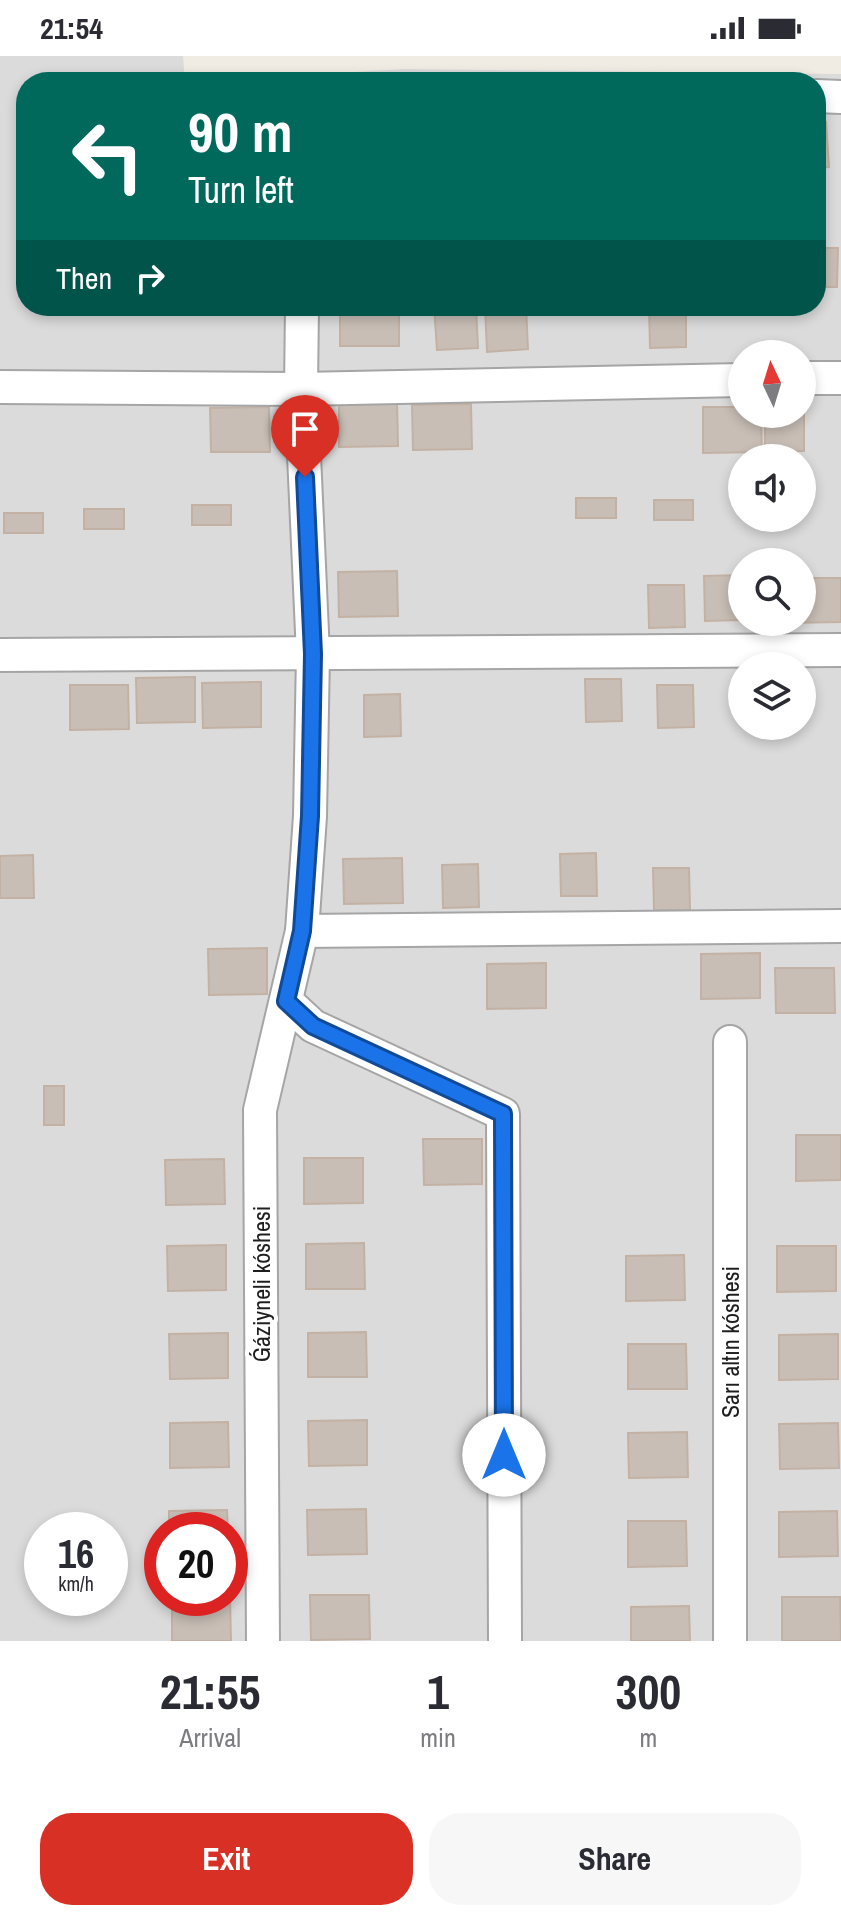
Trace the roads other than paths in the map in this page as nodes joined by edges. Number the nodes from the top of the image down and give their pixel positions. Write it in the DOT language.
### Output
graph roads {
  1 [pos="302,316"];
  2 [pos="816,378"];
  3 [pos="841,378"];
  4 [pos="728,380"];
  5 [pos="0,387"];
  6 [pos="301,389"];
  7 [pos="841,650"];
  8 [pos="313,654"];
  9 [pos="0,655"];
  10 [pos="841,926"];
  11 [pos="302,931"];
  12 [pos="286,1001"];
  13 [pos="730,1042"];
  14 [pos="263,1641"];
  15 [pos="505,1641"];
  16 [pos="730,1641"];
  1 -- 6 [label="street, Ǵáziyneli kóshesi"];
  2 -- 3 [label="street"];
  4 -- 6 [label="street"];
  5 -- 6 [label="street"];
  6 -- 8 [label="street, Ǵáziyneli kóshesi"];
  7 -- 8 [label="street"];
  8 -- 9 [label="street"];
  8 -- 11 [label="street, Ǵáziyneli kóshesi"];
  10 -- 11 [label="street"];
  11 -- 12 [label="street, Ǵáziyneli kóshesi"];
  12 -- 14 [label="street, Ǵáziyneli kóshesi"];
  12 -- 15 [label="street"];
  13 -- 16 [label="street, Sarı altın kóshesi"];
}
